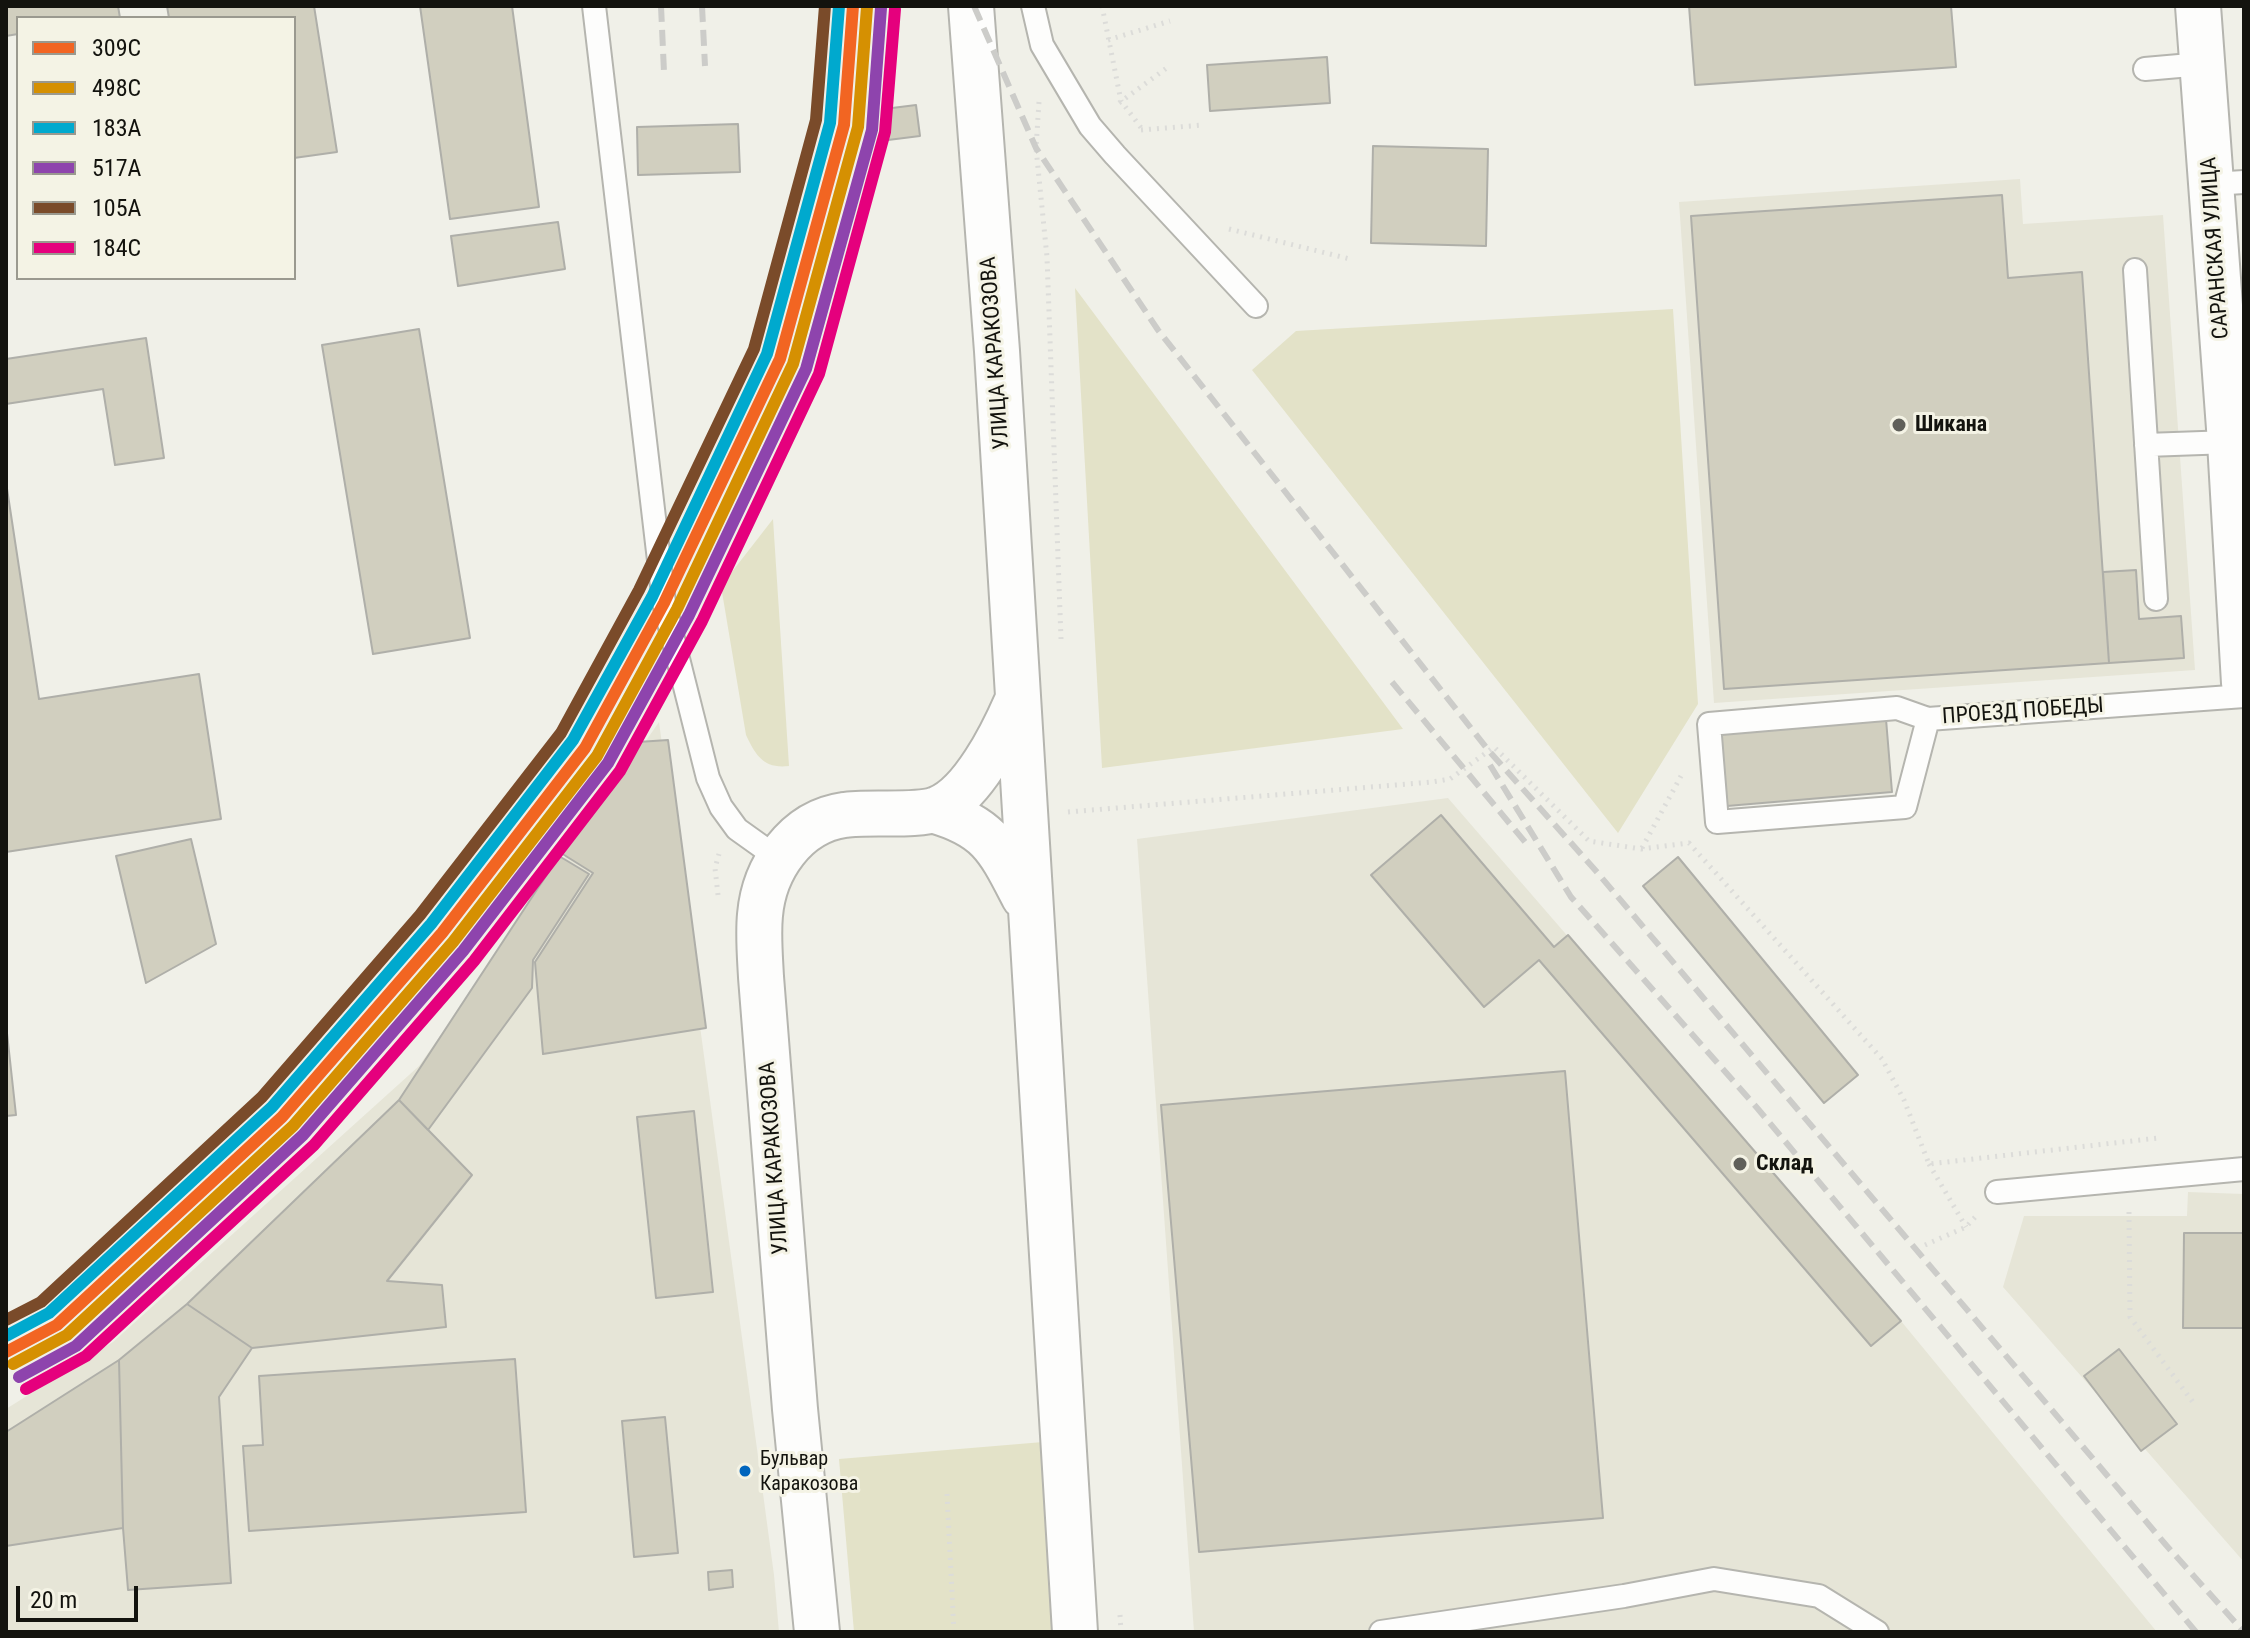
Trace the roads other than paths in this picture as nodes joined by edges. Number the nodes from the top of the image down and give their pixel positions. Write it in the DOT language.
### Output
graph roads {
  1 [pos="594,6"];
  2 [pos="971,6"];
  3 [pos="1033,6"];
  4 [pos="2198,6"];
  5 [pos="2202,64"];
  6 [pos="2145,69"];
  7 [pos="2228,183"];
  8 [pos="2135,270"];
  9 [pos="1256,306"];
  10 [pos="2230,442"];
  11 [pos="2146,445"];
  12 [pos="2156,599"];
  13 [pos="2244,683"];
  14 [pos="2244,696"];
  15 [pos="1017,700"];
  16 [pos="1928,719"];
  17 [pos="935,811"];
  18 [pos="779,859"];
  19 [pos="1029,906"];
  20 [pos="2244,1169"];
  21 [pos="1997,1192"];
  22 [pos="817,1632"];
  23 [pos="1075,1632"];
  24 [pos="1381,1632"];
  25 [pos="1877,1632"];
  1 -- 18 [label="lane"];
  2 -- 15 [label="main road, УЛИЦА КАРАКОЗОВА"];
  3 -- 9 [label="lane"];
  4 -- 5 [label="main road, САРАНСКАЯ УЛИЦА"];
  5 -- 6 [label="lane"];
  5 -- 7 [label="main road, САРАНСКАЯ УЛИЦА"];
  7 -- 10 [label="main road, САРАНСКАЯ УЛИЦА"];
  8 -- 11 [label="lane"];
  10 -- 11 [label="lane"];
  10 -- 13 [label="main road, САРАНСКАЯ УЛИЦА"];
  11 -- 12 [label="lane"];
  14 -- 16 [label="lane, ПРОЕЗД ПОБЕДЫ"];
  15 -- 17 [label="main road, УЛИЦА КАРАКОЗОВА"];
  15 -- 19 [label="main road, УЛИЦА КАРАКОЗОВА"];
  16 -- 16 [label="lane, ПРОЕЗД ПОБЕДЫ"];
  17 -- 18 [label="main road, УЛИЦА КАРАКОЗОВА"];
  17 -- 19 [label="main road, УЛИЦА КАРАКОЗОВА"];
  18 -- 22 [label="main road, УЛИЦА КАРАКОЗОВА"];
  19 -- 23 [label="main road, УЛИЦА КАРАКОЗОВА"];
  20 -- 21 [label="lane"];
  24 -- 25 [label="lane"];
}
